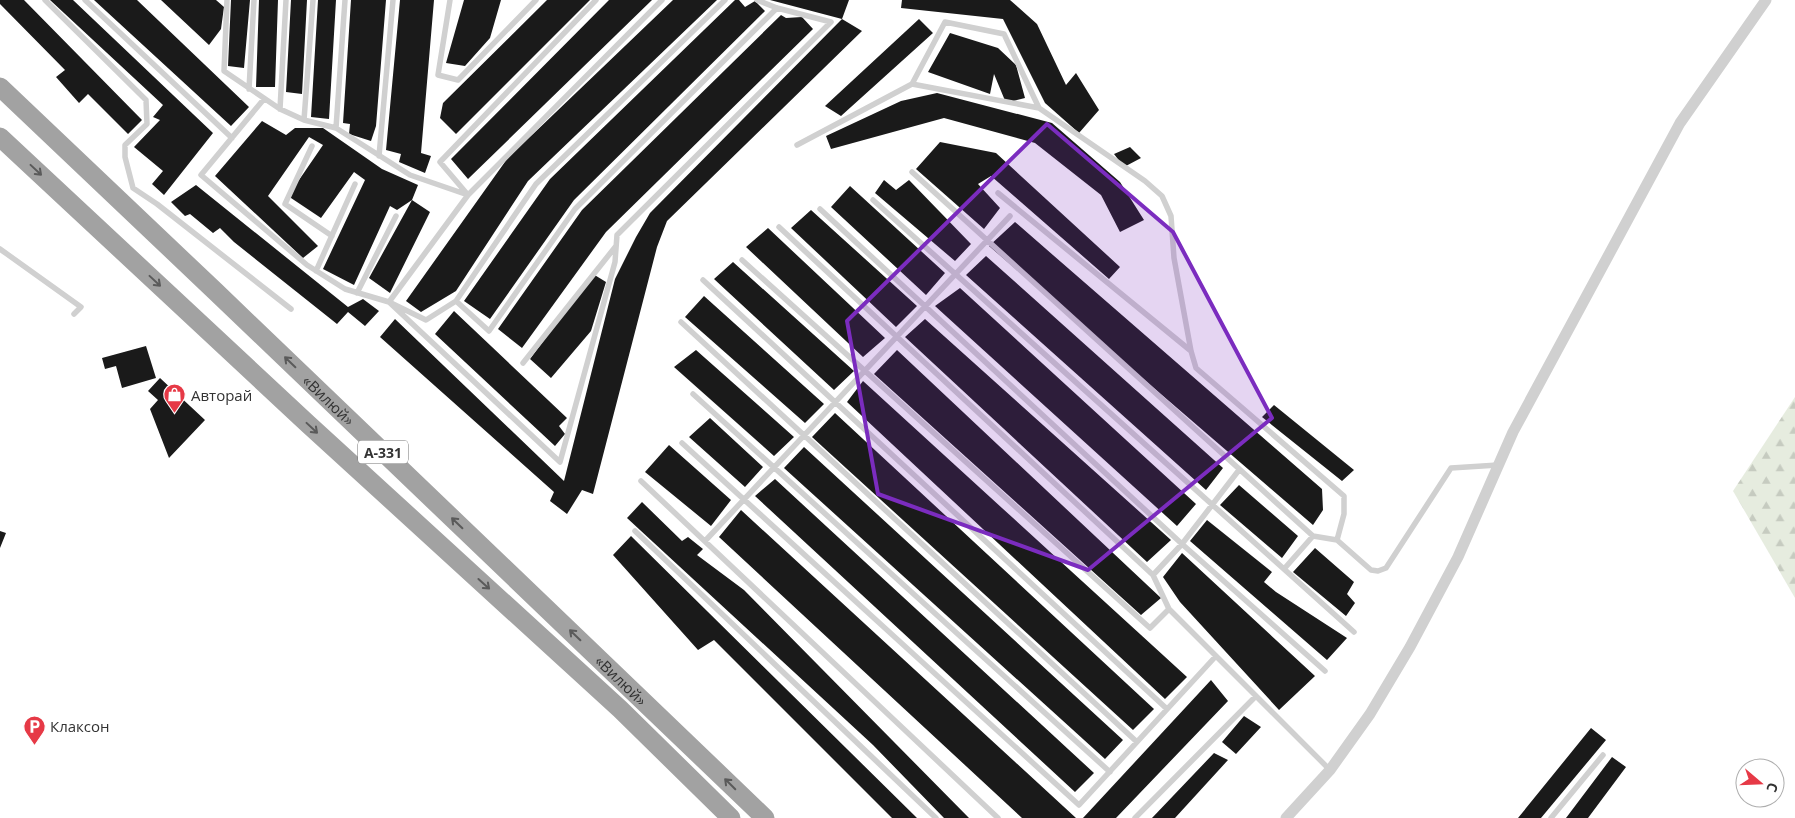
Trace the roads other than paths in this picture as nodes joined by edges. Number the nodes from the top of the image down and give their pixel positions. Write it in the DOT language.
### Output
graph roads {
  1 [pos="45,0"];
  2 [pos="85,0"];
  3 [pos="254,0"];
  4 [pos="286,0"];
  5 [pos="313,0"];
  6 [pos="345,0"];
  7 [pos="393,0"];
  8 [pos="450,0"];
  9 [pos="536,0"];
  10 [pos="596,0"];
  11 [pos="662,0"];
  12 [pos="725,0"];
  13 [pos="757,0"];
  14 [pos="1766,0"];
  15 [pos="227,1"];
  16 [pos="777,8"];
  17 [pos="912,84"];
  18 [pos="0,87"];
  19 [pos="249,89"];
  20 [pos="264,99"];
  21 [pos="1039,108"];
  22 [pos="280,109"];
  23 [pos="304,120"];
  24 [pos="336,128"];
  25 [pos="0,137"];
  26 [pos="232,138"];
  27 [pos="797,145"];
  28 [pos="312,146"];
  29 [pos="379,156"];
  30 [pos="912,172"];
  31 [pos="355,184"];
  32 [pos="998,193"];
  33 [pos="127,195"];
  34 [pos="468,195"];
  35 [pos="873,200"];
  36 [pos="820,209"];
  37 [pos="396,216"];
  38 [pos="1010,216"];
  39 [pos="779,227"];
  40 [pos="332,236"];
  41 [pos="987,240"];
  42 [pos="617,245"];
  43 [pos="0,249"];
  44 [pos="742,260"];
  45 [pos="316,271"];
  46 [pos="956,274"];
  47 [pos="703,280"];
  48 [pos="357,293"];
  49 [pos="456,301"];
  50 [pos="389,302"];
  51 [pos="925,306"];
  52 [pos="291,309"];
  53 [pos="74,314"];
  54 [pos="681,322"];
  55 [pos="897,337"];
  56 [pos="1191,351"];
  57 [pos="523,364"];
  58 [pos="864,371"];
  59 [pos="693,394"];
  60 [pos="835,402"];
  61 [pos="804,435"];
  62 [pos="682,443"];
  63 [pos="1498,465"];
  64 [pos="774,467"];
  65 [pos="1239,470"];
  66 [pos="641,481"];
  67 [pos="744,499"];
  68 [pos="1212,504"];
  69 [pos="635,531"];
  70 [pos="1313,536"];
  71 [pos="1337,540"];
  72 [pos="704,541"];
  73 [pos="1182,544"];
  74 [pos="1284,569"];
  75 [pos="1153,575"];
  76 [pos="1170,610"];
  77 [pos="1354,632"];
  78 [pos="1216,656"];
  79 [pos="1325,671"];
  80 [pos="1256,696"];
  81 [pos="1167,709"];
  82 [pos="1137,742"];
  83 [pos="1603,755"];
  84 [pos="1330,770"];
  85 [pos="1110,772"];
  86 [pos="731,818"];
  87 [pos="765,818"];
  88 [pos="936,818"];
  89 [pos="998,818"];
  90 [pos="1135,818"];
  91 [pos="1286,818"];
  92 [pos="1551,818"];
  1 -- 33 [label="lane"];
  2 -- 26 [label="lane"];
  3 -- 19 [label="lane"];
  4 -- 22 [label="lane"];
  5 -- 23 [label="lane"];
  6 -- 24 [label="lane"];
  7 -- 29 [label="lane"];
  8 -- 9 [label="lane"];
  10 -- 34 [label="lane"];
  11 -- 34 [label="lane"];
  12 -- 49 [label="lane"];
  13 -- 16 [label="lane"];
  14 -- 63 [label="street"];
  15 -- 19 [label="lane"];
  16 -- 42 [label="lane"];
  16 -- 49 [label="lane"];
  17 -- 21 [label="lane"];
  17 -- 21 [label="lane"];
  17 -- 27 [label="lane"];
  18 -- 33 [label="highway, «Вилюй» / А-331"];
  19 -- 20 [label="lane"];
  20 -- 22 [label="lane"];
  20 -- 26 [label="lane"];
  21 -- 56 [label="lane"];
  22 -- 23 [label="lane"];
  23 -- 24 [label="lane"];
  24 -- 29 [label="lane"];
  25 -- 86 [label="highway, «Вилюй» / А-331, one-way"];
  26 -- 45 [label="lane"];
  28 -- 40 [label="lane"];
  29 -- 34 [label="lane"];
  30 -- 41 [label="lane"];
  31 -- 40 [label="lane"];
  32 -- 56 [label="lane"];
  33 -- 52 [label="lane"];
  87 -- 33 [label="highway, «Вилюй» / А-331, one-way"];
  34 -- 50 [label="lane"];
  35 -- 46 [label="lane"];
  36 -- 51 [label="lane"];
  37 -- 48 [label="lane"];
  38 -- 41 [label="lane"];
  39 -- 55 [label="lane"];
  40 -- 45 [label="lane"];
  41 -- 46 [label="lane"];
  41 -- 65 [label="lane"];
  42 -- 50 [label="lane"];
  42 -- 57 [label="lane"];
  43 -- 53 [label="lane"];
  44 -- 58 [label="lane"];
  45 -- 48 [label="lane"];
  46 -- 51 [label="lane"];
  46 -- 68 [label="lane"];
  47 -- 60 [label="lane"];
  48 -- 50 [label="lane"];
  49 -- 50 [label="lane"];
  51 -- 55 [label="lane"];
  51 -- 73 [label="lane"];
  54 -- 61 [label="lane"];
  55 -- 58 [label="lane"];
  55 -- 75 [label="lane"];
  56 -- 71 [label="lane"];
  58 -- 60 [label="lane"];
  58 -- 76 [label="lane"];
  59 -- 64 [label="lane"];
  60 -- 61 [label="lane"];
  60 -- 81 [label="lane"];
  61 -- 64 [label="lane"];
  61 -- 82 [label="lane"];
  62 -- 67 [label="lane"];
  63 -- 71 [label="lane"];
  63 -- 84 [label="street"];
  64 -- 67 [label="lane"];
  64 -- 85 [label="lane"];
  65 -- 68 [label="lane"];
  65 -- 70 [label="lane"];
  66 -- 72 [label="lane"];
  67 -- 72 [label="lane"];
  67 -- 85 [label="lane"];
  68 -- 73 [label="lane"];
  68 -- 74 [label="lane"];
  69 -- 88 [label="lane"];
  70 -- 71 [label="lane"];
  70 -- 74 [label="lane"];
  72 -- 89 [label="lane"];
  73 -- 75 [label="lane"];
  73 -- 79 [label="lane"];
  74 -- 77 [label="lane"];
  75 -- 76 [label="lane"];
  76 -- 78 [label="lane"];
  78 -- 80 [label="lane"];
  78 -- 81 [label="lane"];
  80 -- 84 [label="lane"];
  80 -- 90 [label="lane"];
  81 -- 82 [label="lane"];
  82 -- 85 [label="lane"];
  83 -- 92 [label="lane"];
  84 -- 91 [label="street"];
}
